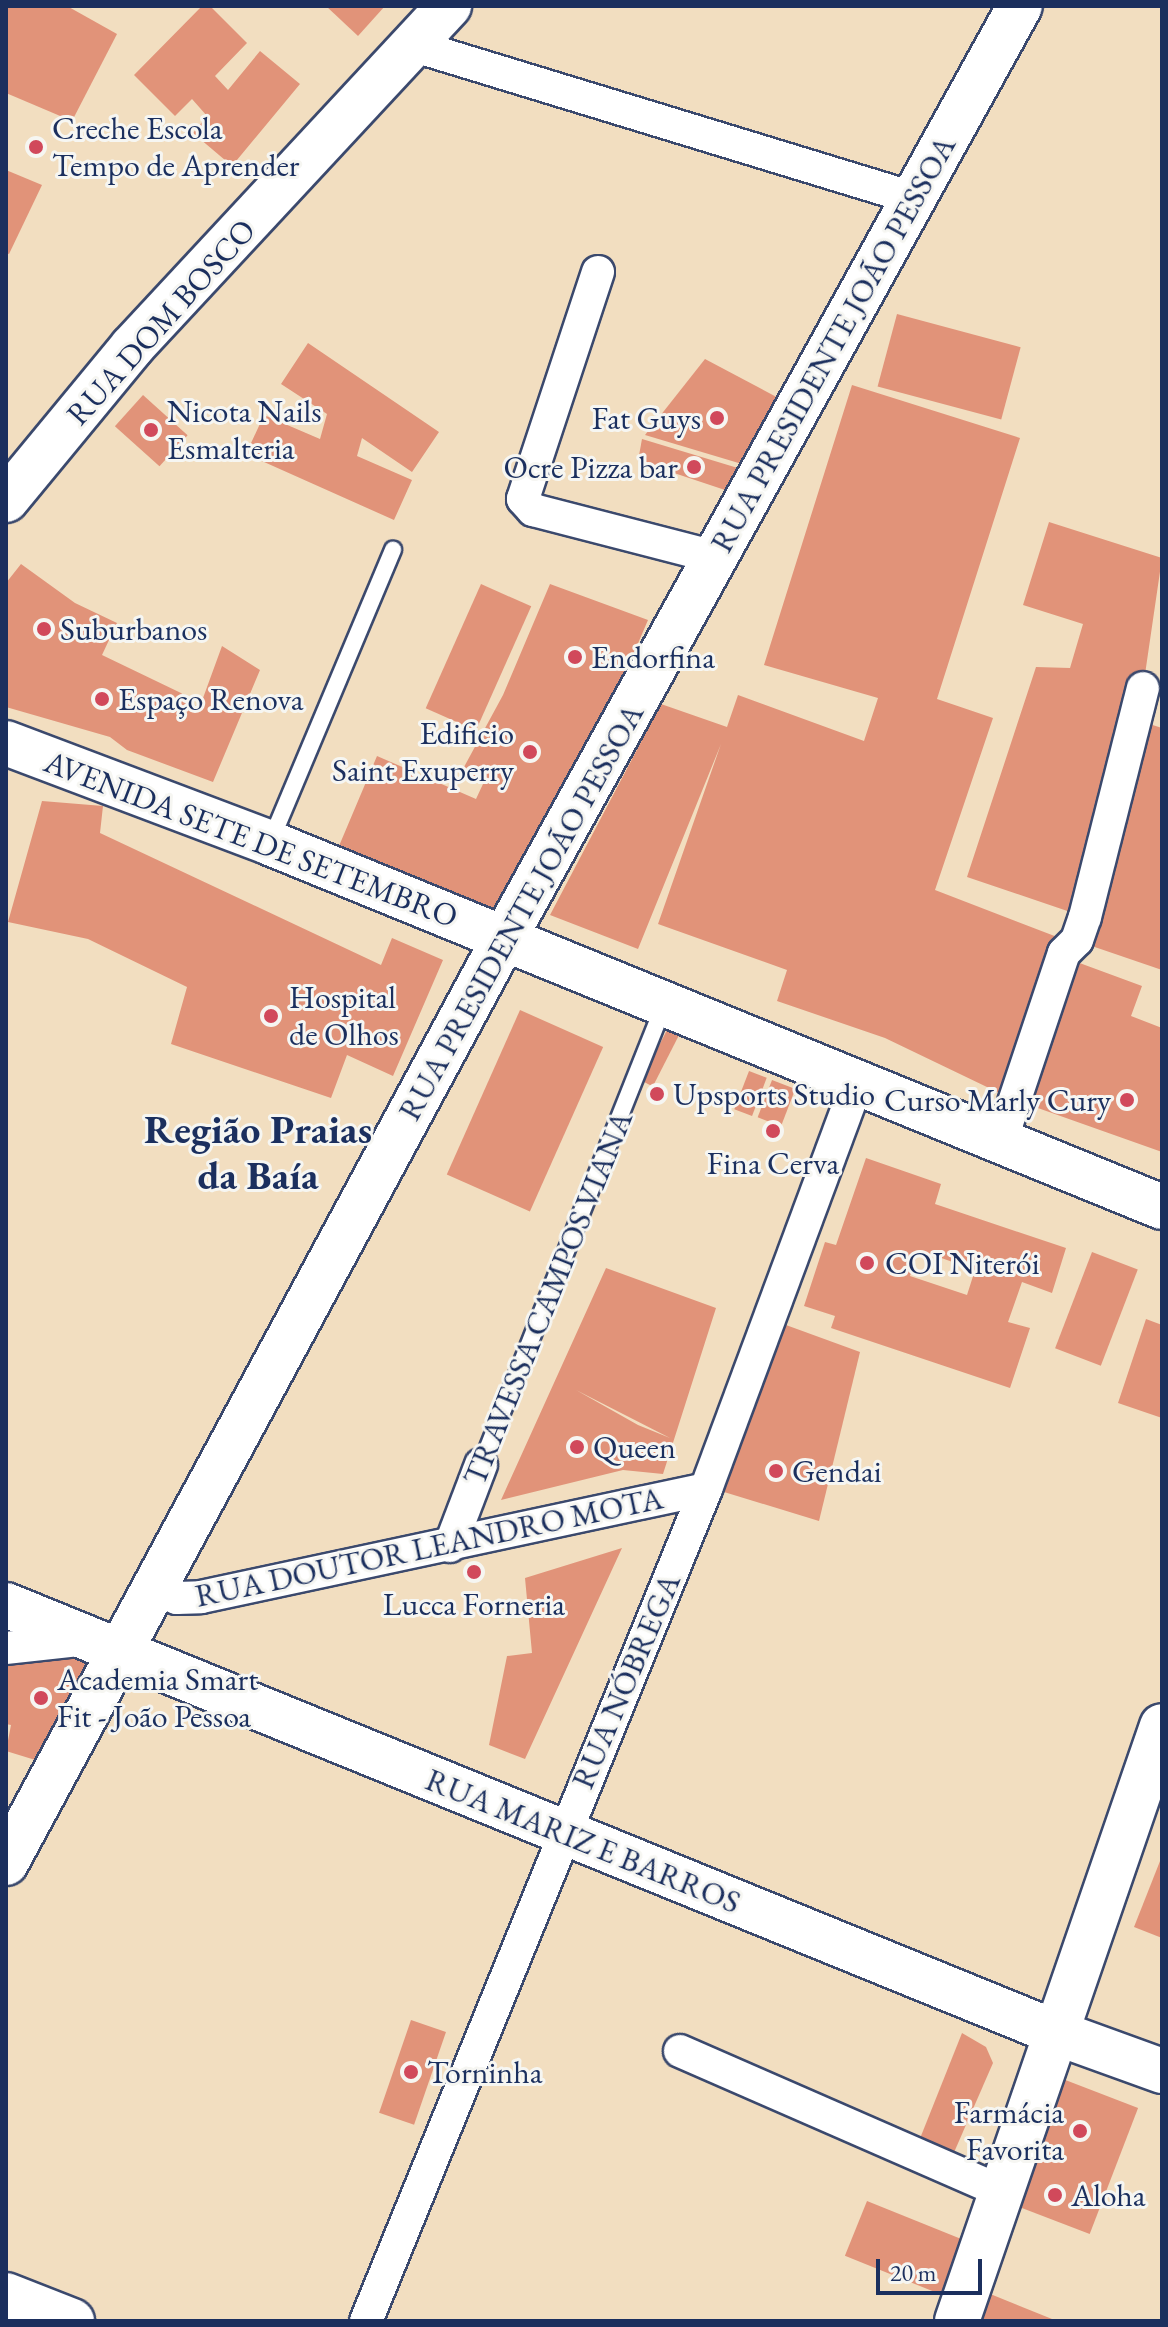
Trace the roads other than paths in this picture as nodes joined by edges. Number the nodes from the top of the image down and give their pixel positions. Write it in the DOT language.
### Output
graph roads {
  1 [pos="449,6"];
  2 [pos="1020,6"];
  3 [pos="415,46"];
  4 [pos="913,198"];
  5 [pos="598,272"];
  6 [pos="6,500"];
  7 [pos="393,550"];
  8 [pos="715,557"];
  9 [pos="1143,688"];
  10 [pos="6,743"];
  11 [pos="270,843"];
  12 [pos="504,939"];
  13 [pos="663,1006"];
  14 [pos="857,1082"];
  15 [pos="1001,1141"];
  16 [pos="1162,1207"];
  17 [pos="481,1465"];
  18 [pos="706,1489"];
  19 [pos="450,1546"];
  20 [pos="153,1587"];
  21 [pos="6,1605"];
  22 [pos="104,1646"];
  23 [pos="6,1648"];
  24 [pos="1162,1726"];
  25 [pos="563,1833"];
  26 [pos="6,1863"];
  27 [pos="1057,2033"];
  28 [pos="680,2051"];
  29 [pos="1162,2071"];
  30 [pos="1002,2192"];
  31 [pos="6,2295"];
  32 [pos="72,2321"];
  33 [pos="366,2321"];
  34 [pos="957,2321"];
  1 -- 3 [label="street, RUA DOM BOSCO"];
  2 -- 4 [label="street, RUA PRESIDENTE JOÃO PESSOA"];
  3 -- 4 [label="street"];
  3 -- 6 [label="street, RUA DOM BOSCO"];
  4 -- 8 [label="street, RUA PRESIDENTE JOÃO PESSOA"];
  5 -- 8 [label="street"];
  7 -- 11 [label="lane"];
  8 -- 12 [label="street, RUA PRESIDENTE JOÃO PESSOA"];
  9 -- 15 [label="street"];
  10 -- 11 [label="street, AVENIDA SETE DE SETEMBRO"];
  11 -- 12 [label="street, AVENIDA SETE DE SETEMBRO"];
  12 -- 13 [label="street, AVENIDA SETE DE SETEMBRO"];
  12 -- 20 [label="street, RUA PRESIDENTE JOÃO PESSOA"];
  13 -- 14 [label="street, AVENIDA SETE DE SETEMBRO"];
  13 -- 17 [label="lane, TRAVESSA CAMPOS VIANA"];
  14 -- 15 [label="street, AVENIDA SETE DE SETEMBRO"];
  14 -- 18 [label="street, RUA NÓBREGA"];
  15 -- 16 [label="street, AVENIDA SETE DE SETEMBRO"];
  17 -- 19 [label="street, TRAVESSA CAMPOS VIANA"];
  18 -- 19 [label="street, RUA DOUTOR LEANDRO MOTA"];
  18 -- 25 [label="street, RUA NÓBREGA"];
  19 -- 20 [label="street, RUA DOUTOR LEANDRO MOTA"];
  20 -- 22 [label="street, RUA PRESIDENTE JOÃO PESSOA"];
  21 -- 22 [label="street, RUA MARIZ E BARROS"];
  22 -- 23 [label="street"];
  22 -- 25 [label="street, RUA MARIZ E BARROS"];
  22 -- 26 [label="street, RUA PRESIDENTE JOÃO PESSOA"];
  24 -- 27 [label="street"];
  25 -- 27 [label="street, RUA MARIZ E BARROS"];
  25 -- 33 [label="street, RUA NÓBREGA"];
  27 -- 29 [label="street, RUA MARIZ E BARROS"];
  27 -- 30 [label="street"];
  28 -- 30 [label="street"];
  30 -- 34 [label="street"];
  31 -- 32 [label="street"];
}
